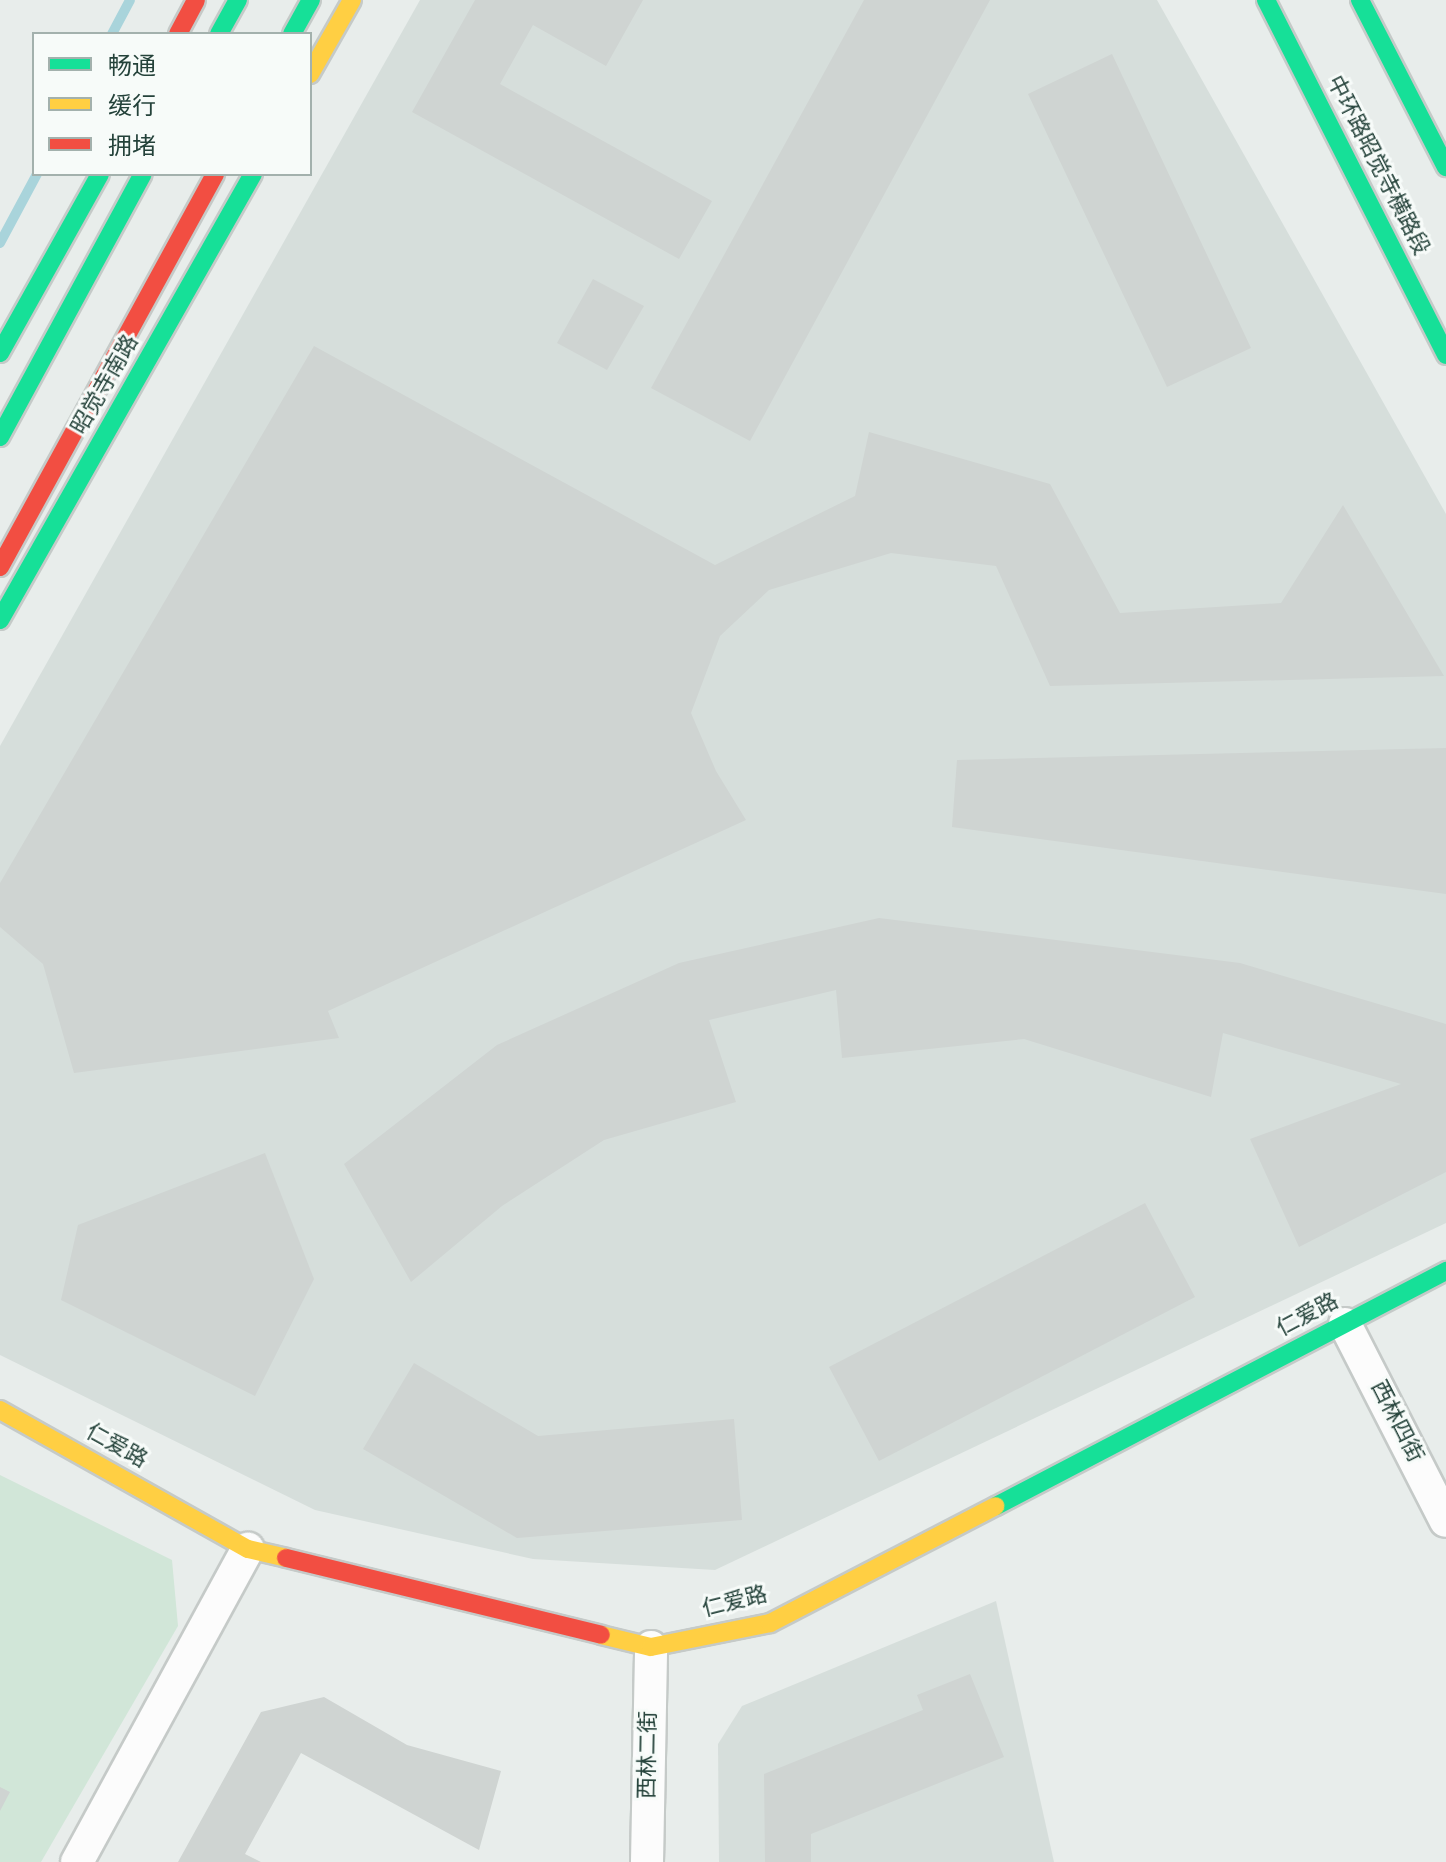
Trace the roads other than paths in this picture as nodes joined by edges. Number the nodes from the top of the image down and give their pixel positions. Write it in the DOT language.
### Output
graph roads {
  1 [pos="196,0"];
  2 [pos="238,0"];
  3 [pos="311,0"];
  4 [pos="352,0"];
  5 [pos="1266,0"];
  6 [pos="1360,0"];
  7 [pos="179,32"];
  8 [pos="220,32"];
  9 [pos="293,32"];
  10 [pos="312,70"];
  11 [pos="1446,167"];
  12 [pos="99,176"];
  13 [pos="142,176"];
  14 [pos="214,176"];
  15 [pos="252,176"];
  16 [pos="0,353"];
  17 [pos="1446,355"];
  18 [pos="0,437"];
  19 [pos="0,567"];
  20 [pos="0,620"];
  21 [pos="1446,1271"];
  22 [pos="1345,1324"];
  23 [pos="0,1410"];
  24 [pos="1446,1521"];
  25 [pos="248,1549"];
  26 [pos="651,1647"];
  27 [pos="77,1862"];
  28 [pos="647,1862"];
  1 -- 7 [label="street"];
  2 -- 8 [label="street"];
  3 -- 9 [label="street"];
  4 -- 10 [label="street"];
  5 -- 17 [label="street, 中环路昭觉寺横路段"];
  6 -- 11 [label="street"];
  12 -- 16 [label="street"];
  13 -- 18 [label="street"];
  14 -- 19 [label="street, 昭觉寺南路"];
  15 -- 20 [label="street, 昭觉寺南路"];
  21 -- 22 [label="street, 仁爱路"];
  22 -- 24 [label="street, 西林四街"];
  22 -- 26 [label="street, 仁爱路"];
  23 -- 25 [label="street, 仁爱路"];
  25 -- 26 [label="street, 仁爱路"];
  25 -- 27 [label="street"];
  26 -- 28 [label="street, 西林二街"];
}
